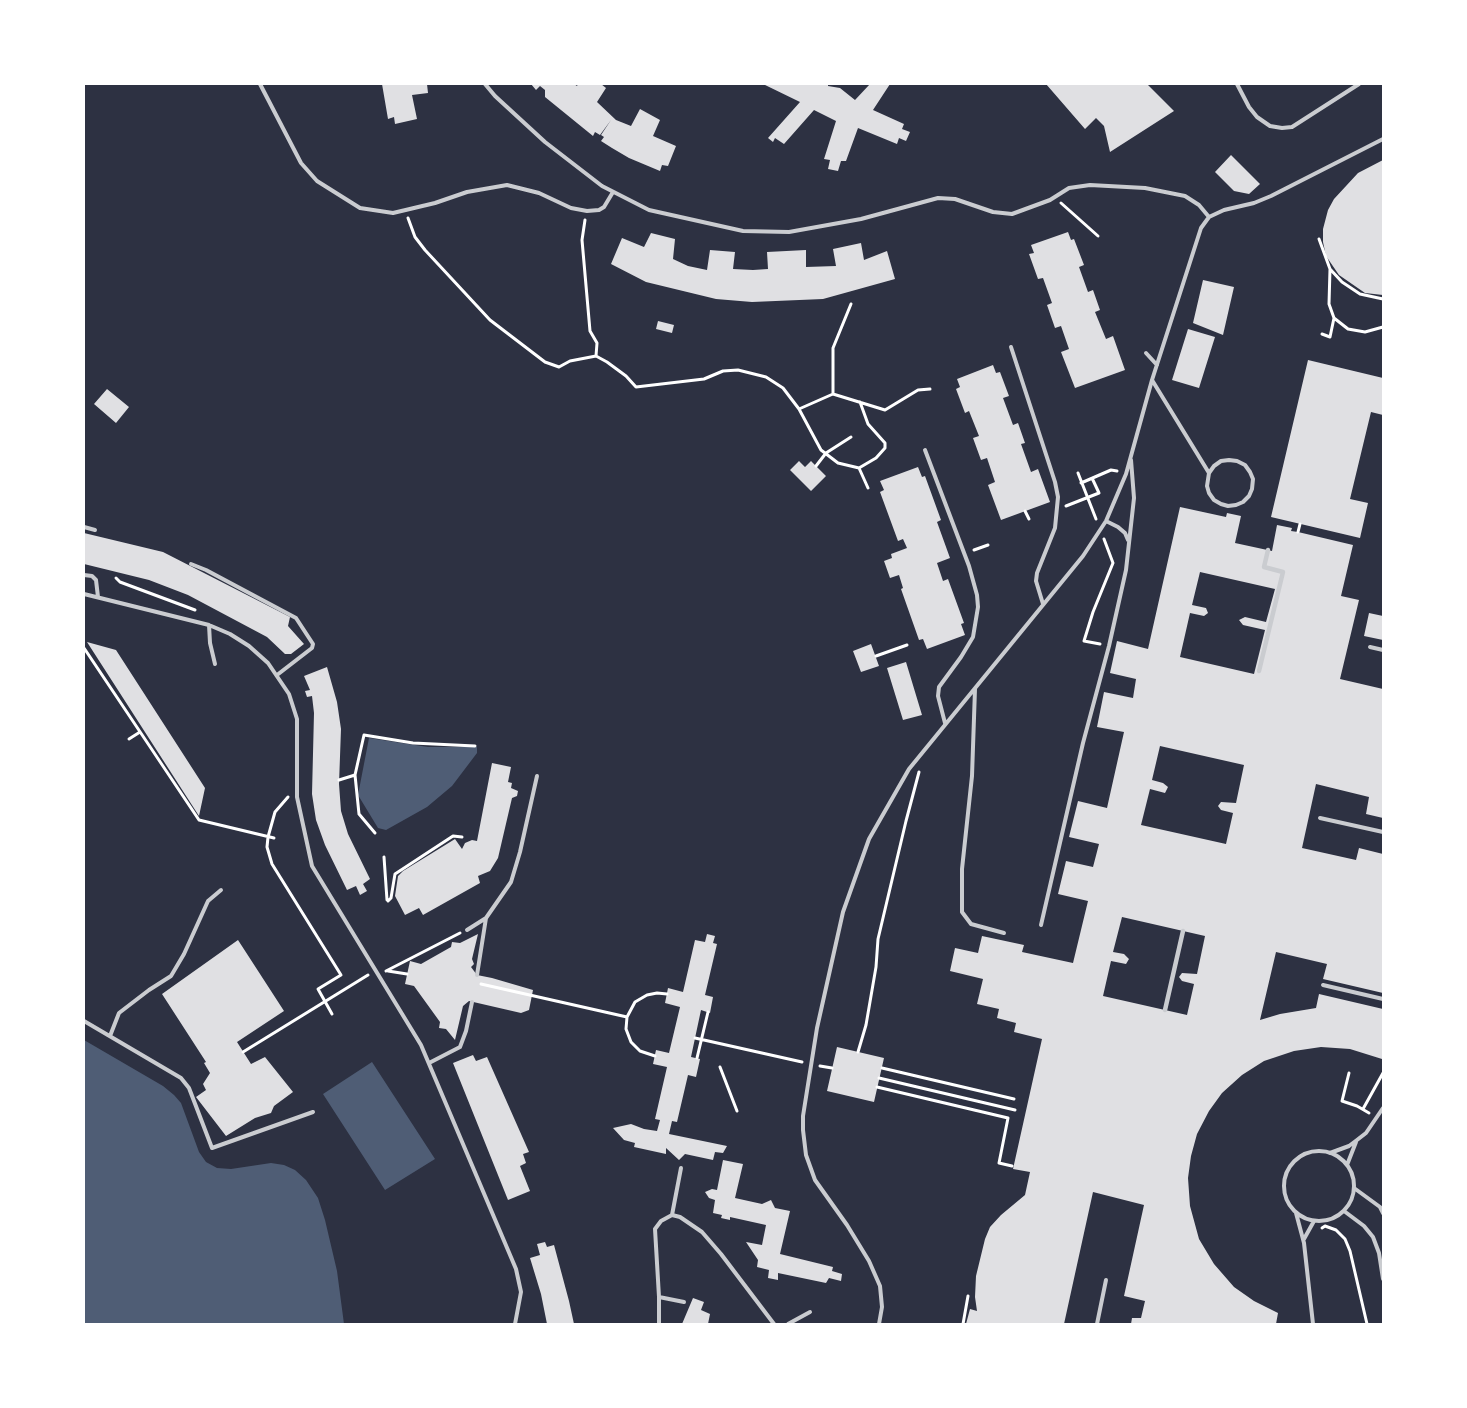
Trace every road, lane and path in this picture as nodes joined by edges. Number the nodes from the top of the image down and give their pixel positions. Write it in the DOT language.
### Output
graph roads {
  1 [pos="260,84"];
  2 [pos="485,84"];
  3 [pos="1237,84"];
  4 [pos="1359,84"];
  5 [pos="1383,139"];
  6 [pos="613,192"];
  7 [pos="1054,197"];
  8 [pos="406,210"];
  9 [pos="587,211"];
  10 [pos="1209,218"];
  11 [pos="1098,236"];
  12 [pos="1320,239"];
  13 [pos="1330,269"];
  14 [pos="1383,299"];
  15 [pos="851,304"];
  16 [pos="1334,318"];
  17 [pos="1383,327"];
  18 [pos="1322,334"];
  19 [pos="1011,347"];
  20 [pos="1146,353"];
  21 [pos="596,356"];
  22 [pos="1157,365"];
  23 [pos="1152,380"];
  24 [pos="930,388"];
  25 [pos="833,394"];
  26 [pos="860,402"];
  27 [pos="799,409"];
  28 [pos="851,437"];
  29 [pos="925,450"];
  30 [pos="826,453"];
  31 [pos="1131,456"];
  32 [pos="816,466"];
  33 [pos="859,468"];
  34 [pos="1111,470"];
  35 [pos="1209,473"];
  36 [pos="1092,478"];
  37 [pos="1081,483"];
  38 [pos="868,488"];
  39 [pos="1064,506"];
  40 [pos="1025,511"];
  41 [pos="1029,519"];
  42 [pos="1106,521"];
  43 [pos="1300,524"];
  44 [pos="84,527"];
  45 [pos="95,530"];
  46 [pos="1298,532"];
  47 [pos="1129,542"];
  48 [pos="988,545"];
  49 [pos="974,550"];
  50 [pos="1268,550"];
  51 [pos="191,564"];
  52 [pos="84,575"];
  53 [pos="84,594"];
  54 [pos="98,597"];
  55 [pos="1044,604"];
  56 [pos="1093,612"];
  57 [pos="209,625"];
  58 [pos="907,645"];
  59 [pos="1109,646"];
  60 [pos="1370,647"];
  61 [pos="84,648"];
  62 [pos="1383,650"];
  63 [pos="876,656"];
  64 [pos="215,664"];
  65 [pos="1259,670"];
  66 [pos="277,675"];
  67 [pos="975,688"];
  68 [pos="945,723"];
  69 [pos="140,732"];
  70 [pos="129,739"];
  71 [pos="476,746"];
  72 [pos="920,771"];
  73 [pos="355,775"];
  74 [pos="537,776"];
  75 [pos="339,780"];
  76 [pos="297,787"];
  77 [pos="1320,818"];
  78 [pos="1383,832"];
  79 [pos="375,834"];
  80 [pos="268,837"];
  81 [pos="462,837"];
  82 [pos="274,838"];
  83 [pos="384,857"];
  84 [pos="221,890"];
  85 [pos="486,918"];
  86 [pos="1041,925"];
  87 [pos="467,930"];
  88 [pos="1183,931"];
  89 [pos="1004,933"];
  90 [pos="387,970"];
  91 [pos="408,974"];
  92 [pos="378,975"];
  93 [pos="477,975"];
  94 [pos="357,982"];
  95 [pos="480,984"];
  96 [pos="1323,985"];
  97 [pos="667,994"];
  98 [pos="1383,999"];
  99 [pos="323,1002"];
  100 [pos="472,1002"];
  101 [pos="1165,1010"];
  102 [pos="708,1012"];
  103 [pos="332,1014"];
  104 [pos="627,1017"];
  105 [pos="84,1021"];
  106 [pos="110,1036"];
  107 [pos="695,1038"];
  108 [pos="702,1039"];
  109 [pos="243,1052"];
  110 [pos="858,1052"];
  111 [pos="655,1056"];
  112 [pos="697,1058"];
  113 [pos="804,1062"];
  114 [pos="429,1063"];
  115 [pos="814,1064"];
  116 [pos="720,1067"];
  117 [pos="832,1068"];
  118 [pos="882,1068"];
  119 [pos="1349,1073"];
  120 [pos="1383,1073"];
  121 [pos="879,1078"];
  122 [pos="877,1087"];
  123 [pos="1014,1099"];
  124 [pos="1357,1106"];
  125 [pos="1383,1108"];
  126 [pos="1362,1109"];
  127 [pos="1015,1110"];
  128 [pos="737,1111"];
  129 [pos="313,1112"];
  130 [pos="1357,1140"];
  131 [pos="1330,1153"];
  132 [pos="1347,1165"];
  133 [pos="1012,1166"];
  134 [pos="681,1168"];
  135 [pos="1354,1188"];
  136 [pos="1344,1211"];
  137 [pos="1296,1213"];
  138 [pos="1383,1213"];
  139 [pos="672,1215"];
  140 [pos="1314,1221"];
  141 [pos="1317,1230"];
  142 [pos="1304,1239"];
  143 [pos="1383,1279"];
  144 [pos="1106,1280"];
  145 [pos="968,1296"];
  146 [pos="659,1298"];
  147 [pos="684,1302"];
  148 [pos="810,1312"];
  149 [pos="515,1324"];
  150 [pos="658,1324"];
  151 [pos="774,1324"];
  152 [pos="788,1324"];
  153 [pos="879,1324"];
  154 [pos="963,1324"];
  155 [pos="1097,1324"];
  156 [pos="1313,1324"];
  157 [pos="1366,1324"];
  1 -- 8 [label="lane"];
  2 -- 6 [label="lane"];
  3 -- 4 [label="lane"];
  5 -- 10 [label="lane"];
  6 -- 7 [label="lane"];
  6 -- 9 [label="lane"];
  7 -- 10 [label="lane"];
  7 -- 11 [label="path"];
  8 -- 9 [label="lane"];
  8 -- 21 [label="path"];
  9 -- 21 [label="path"];
  10 -- 22 [label="lane"];
  12 -- 13 [label="path"];
  13 -- 14 [label="path"];
  13 -- 16 [label="path"];
  15 -- 25 [label="path"];
  16 -- 17 [label="path"];
  16 -- 18 [label="path"];
  19 -- 55 [label="lane"];
  20 -- 22 [label="lane"];
  21 -- 27 [label="path"];
  22 -- 23 [label="lane"];
  23 -- 31 [label="lane"];
  23 -- 35 [label="lane"];
  24 -- 26 [label="path"];
  25 -- 26 [label="path"];
  25 -- 27 [label="path"];
  26 -- 33 [label="path"];
  27 -- 30 [label="path"];
  28 -- 30 [label="path"];
  29 -- 68 [label="lane"];
  30 -- 32 [label="path"];
  30 -- 33 [label="path"];
  31 -- 42 [label="lane"];
  31 -- 47 [label="lane"];
  33 -- 38 [label="path"];
  34 -- 36 [label="path"];
  35 -- 35 [label="lane"];
  36 -- 37 [label="path"];
  36 -- 39 [label="path"];
  40 -- 41 [label="path"];
  42 -- 47 [label="lane"];
  42 -- 55 [label="lane"];
  43 -- 46 [label="path"];
  44 -- 45 [label="lane"];
  47 -- 59 [label="lane"];
  48 -- 49 [label="path"];
  50 -- 65 [label="street"];
  51 -- 66 [label="lane"];
  52 -- 54 [label="lane"];
  53 -- 54 [label="lane"];
  54 -- 57 [label="lane"];
  55 -- 67 [label="lane"];
  56 -- 59 [label="path"];
  57 -- 64 [label="lane"];
  57 -- 66 [label="lane"];
  58 -- 63 [label="path"];
  59 -- 86 [label="lane"];
  60 -- 62 [label="lane"];
  61 -- 69 [label="path"];
  66 -- 76 [label="lane"];
  67 -- 68 [label="lane"];
  67 -- 89 [label="lane"];
  68 -- 153 [label="lane"];
  69 -- 70 [label="path"];
  69 -- 80 [label="path"];
  71 -- 73 [label="path"];
  72 -- 110 [label="path"];
  73 -- 75 [label="path"];
  73 -- 79 [label="path"];
  74 -- 85 [label="lane"];
  76 -- 80 [label="path"];
  76 -- 92 [label="lane"];
  77 -- 78 [label="lane"];
  80 -- 82 [label="path"];
  80 -- 99 [label="path"];
  81 -- 83 [label="path"];
  84 -- 106 [label="lane"];
  85 -- 87 [label="lane"];
  85 -- 93 [label="lane"];
  87 -- 90 [label="path"];
  88 -- 101 [label="street"];
  90 -- 91 [label="path"];
  90 -- 92 [label="path"];
  92 -- 114 [label="lane"];
  94 -- 99 [label="path"];
  95 -- 104 [label="path"];
  96 -- 98 [label="lane"];
  97 -- 104 [label="path"];
  99 -- 103 [label="path"];
  99 -- 109 [label="path"];
  100 -- 114 [label="lane"];
  102 -- 108 [label="path"];
  104 -- 111 [label="path"];
  105 -- 106 [label="lane"];
  106 -- 129 [label="lane"];
  107 -- 108 [label="path"];
  108 -- 112 [label="path"];
  108 -- 113 [label="path"];
  114 -- 149 [label="lane"];
  115 -- 117 [label="path"];
  116 -- 128 [label="path"];
  118 -- 123 [label="path"];
  119 -- 124 [label="path"];
  120 -- 126 [label="path"];
  121 -- 127 [label="path"];
  122 -- 133 [label="path"];
  125 -- 130 [label="lane"];
  130 -- 131 [label="lane"];
  130 -- 132 [label="lane"];
  131 -- 132 [label="lane"];
  131 -- 137 [label="lane"];
  132 -- 135 [label="lane"];
  134 -- 139 [label="lane"];
  135 -- 136 [label="lane"];
  135 -- 138 [label="lane"];
  136 -- 140 [label="lane"];
  136 -- 143 [label="lane"];
  137 -- 140 [label="lane"];
  137 -- 142 [label="lane"];
  139 -- 146 [label="lane"];
  139 -- 151 [label="lane"];
  140 -- 142 [label="lane"];
  141 -- 157 [label="path"];
  142 -- 156 [label="lane"];
  144 -- 155 [label="lane"];
  145 -- 154 [label="path"];
  146 -- 147 [label="lane"];
  146 -- 150 [label="lane"];
  148 -- 152 [label="lane"];
}
